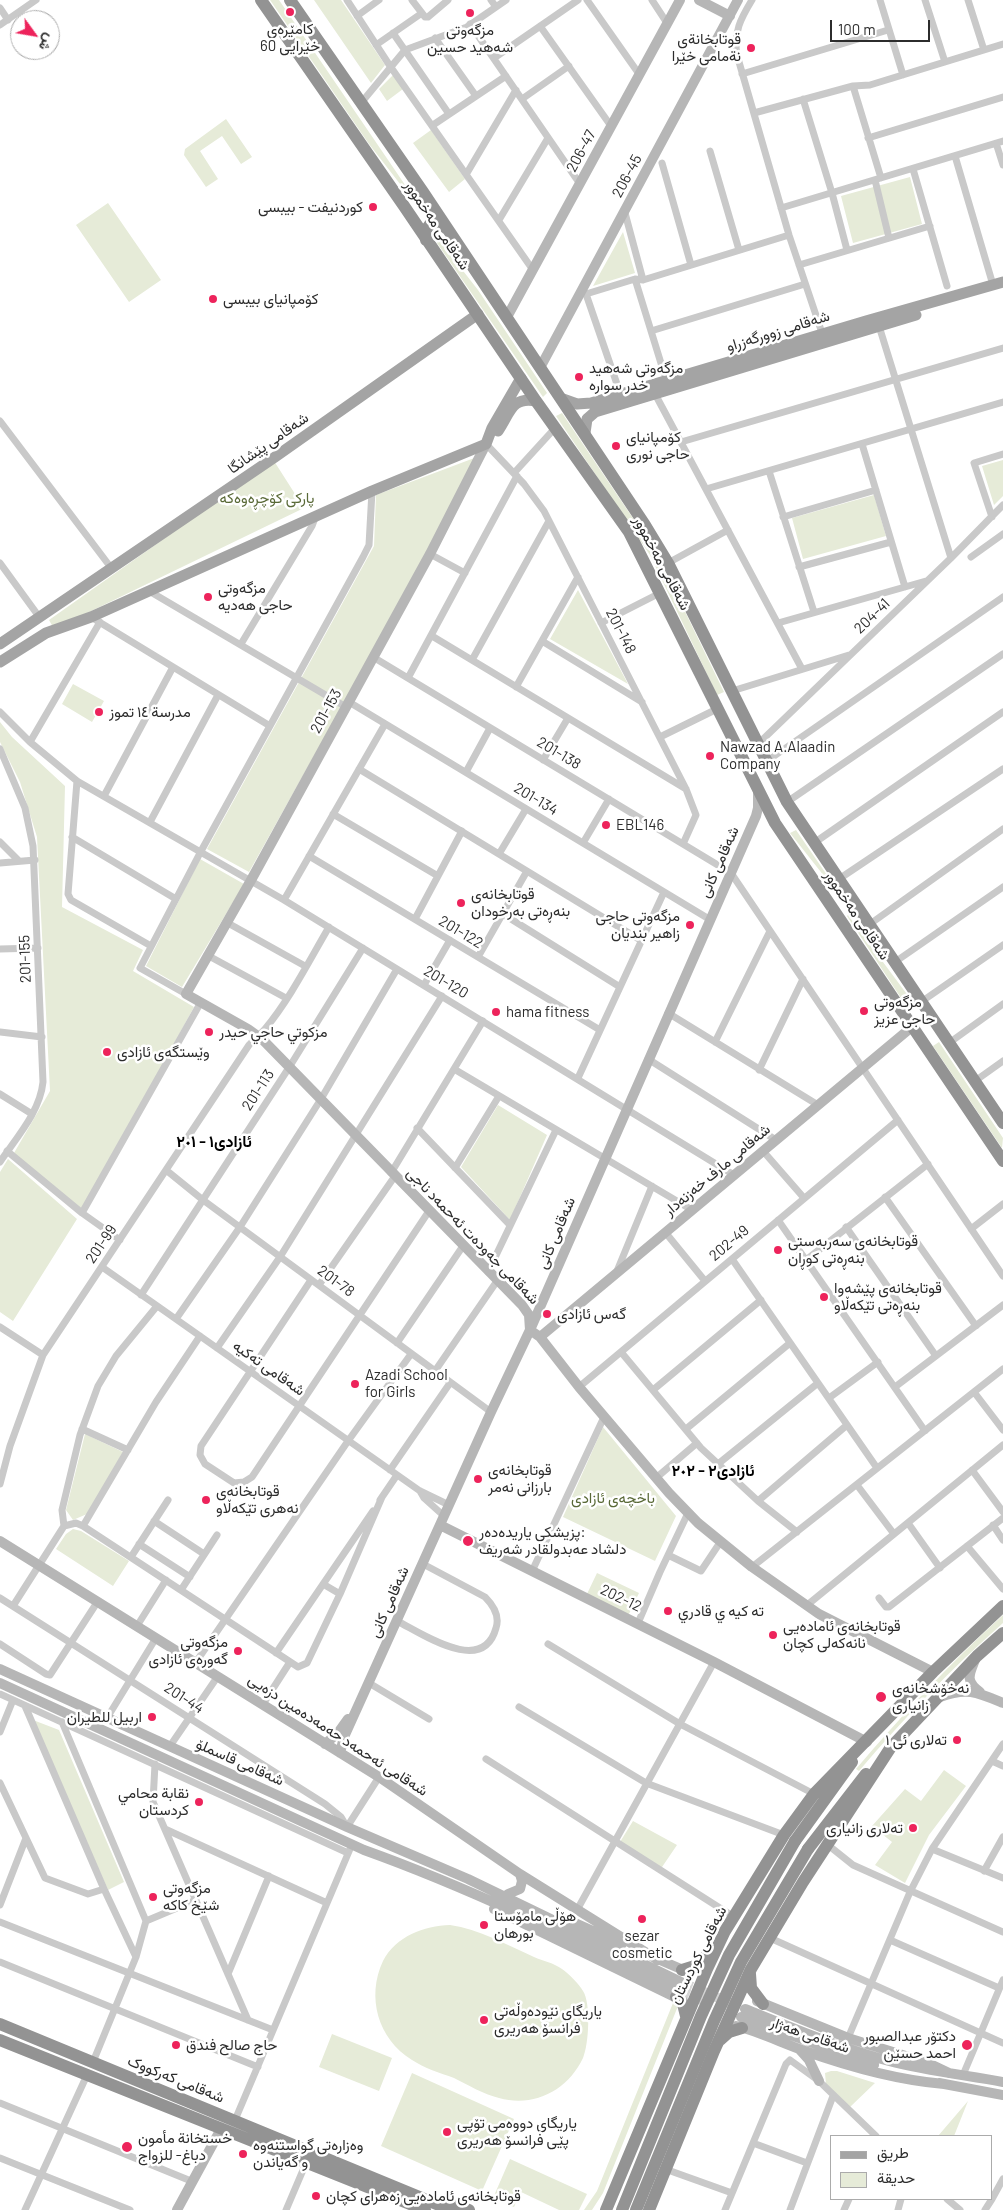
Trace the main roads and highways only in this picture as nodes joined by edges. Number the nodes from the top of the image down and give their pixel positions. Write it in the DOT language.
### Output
graph roads {
  1 [pos="261,0"];
  2 [pos="290,0"];
  3 [pos="426,196"];
  4 [pos="404,206"];
  5 [pos="452,234"];
  6 [pos="426,240"];
  7 [pos="1000,286"];
  8 [pos="940,304"];
  9 [pos="478,314"];
  10 [pos="729,366"];
  11 [pos="521,378"];
  12 [pos="562,399"];
  13 [pos="536,401"];
  14 [pos="593,407"];
  15 [pos="585,434"];
  16 [pos="487,442"];
  17 [pos="40,618"];
  18 [pos="46,633"];
  19 [pos="0,644"];
  20 [pos="0,662"];
  21 [pos="839,878"];
  22 [pos="821,891"];
  23 [pos="860,909"];
  24 [pos="841,920"];
  25 [pos="1003,1122"];
  26 [pos="1003,1161"];
  27 [pos="1003,1606"];
  28 [pos="1003,1633"];
  29 [pos="866,1742"];
  30 [pos="891,1747"];
  31 [pos="790,1838"];
  32 [pos="725,1931"];
  33 [pos="751,1969"];
  34 [pos="682,1970"];
  35 [pos="680,1990"];
  36 [pos="763,2004"];
  37 [pos="687,2012"];
  38 [pos="743,2018"];
  39 [pos="0,2024"];
  40 [pos="0,2040"];
  41 [pos="717,2044"];
  42 [pos="337,2169"];
  43 [pos="606,2207"];
  44 [pos="408,2210"];
  45 [pos="426,2210"];
  46 [pos="451,2210"];
  47 [pos="469,2210"];
  48 [pos="622,2210"];
  49 [pos="636,2210"];
  50 [pos="649,2210"];
  1 -- 4 [label="highway, شەقامی مەخموور"];
  2 -- 3 [label="highway, شەقامی مەخموور"];
  3 -- 4 [label="highway"];
  3 -- 5 [label="highway, شەقامی مەخموور"];
  4 -- 6 [label="highway, شەقامی مەخموور"];
  5 -- 6 [label="highway"];
  5 -- 12 [label="highway, شەقامی مەخموور"];
  6 -- 9 [label="highway, شەقامی مەخموور"];
  7 -- 8 [label="main road, شەقامی زوورگەزراو"];
  8 -- 10 [label="main road, شەقامی زوورگەزراو"];
  8 -- 10 [label="main road, شەقامی زوورگەزراو"];
  9 -- 11 [label="highway, شەقامی مەخموور"];
  9 -- 17 [label="main road, شەقامی پێشانگا"];
  10 -- 14 [label="main road, شەقامی زوورگەزراو"];
  10 -- 14 [label="main road, شەقامی زوورگەزراو"];
  11 -- 13 [label="highway, شەقامی مەخموور"];
  11 -- 16 [label="main road, 201-153"];
  12 -- 14 [label="main road, شەقامی زوورگەزراو"];
  12 -- 15 [label="highway, شەقامی مەخموور"];
  13 -- 16 [label="main road, 201-153"];
  13 -- 22 [label="highway, شەقامی مەخموور"];
  14 -- 15 [label="main road"];
  15 -- 21 [label="highway, شەقامی مەخموور"];
  16 -- 18 [label="main road"];
  17 -- 18 [label="main road"];
  17 -- 19 [label="main road, شەقامی پێشانگا"];
  18 -- 20 [label="main road"];
  21 -- 22 [label="highway"];
  21 -- 23 [label="highway, شەقامی مەخموور"];
  22 -- 24 [label="highway, شەقامی مەخموور"];
  23 -- 24 [label="highway"];
  23 -- 25 [label="highway, شەقامی مەخموور"];
  24 -- 26 [label="highway, شەقامی مەخموور"];
  27 -- 29 [label="highway, شەقامی کوردستان"];
  28 -- 30 [label="highway"];
  29 -- 31 [label="highway, شەقامی کوردستان"];
  29 -- 31 [label="highway, شەقامی کوردستان"];
  30 -- 33 [label="highway"];
  30 -- 49 [label="highway, bridge"];
  31 -- 32 [label="highway, شەقامی کوردستان"];
  31 -- 48 [label="highway, شەقامی کوردستان, bridge"];
  32 -- 34 [label="highway"];
  32 -- 37 [label="highway, شەقامی کوردستان"];
  33 -- 36 [label="highway"];
  33 -- 41 [label="highway"];
  35 -- 37 [label="highway"];
  37 -- 43 [label="highway, شەقامی کوردستان"];
  38 -- 41 [label="highway"];
  39 -- 42 [label="highway, شەقامی کەرکووک"];
  40 -- 42 [label="highway, شەقامی کەرکووک"];
  41 -- 50 [label="highway"];
  42 -- 44 [label="highway, شەقامی کەرکووک"];
  42 -- 45 [label="highway, شەقامی کەرکووک"];
  42 -- 46 [label="highway, شەقامی کەرکووک"];
  42 -- 47 [label="highway, شەقامی کەرکووک"];
}
